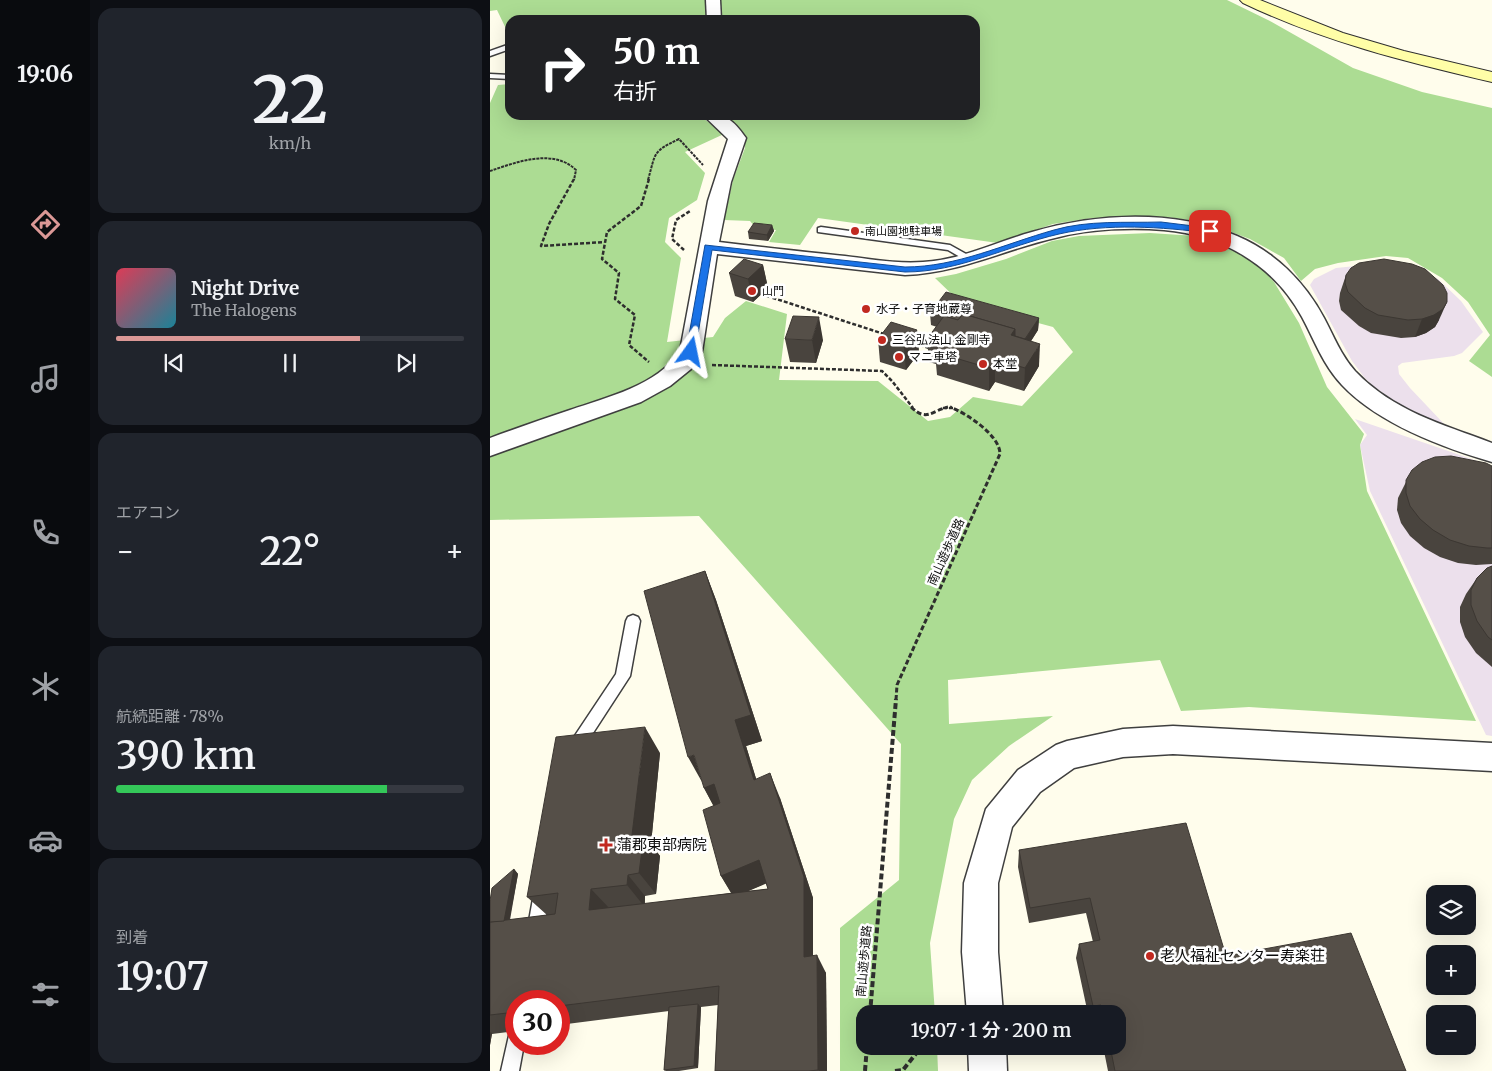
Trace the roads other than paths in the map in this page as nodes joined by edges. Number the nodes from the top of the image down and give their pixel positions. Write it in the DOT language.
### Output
graph roads {
  1 [pos="713,0"];
  2 [pos="1248,0"];
  3 [pos="714,15"];
  4 [pos="505,48"];
  5 [pos="490,54"];
  6 [pos="490,76"];
  7 [pos="505,77"];
  8 [pos="1492,77"];
  9 [pos="718,120"];
  10 [pos="821,230"];
  11 [pos="699,251"];
  12 [pos="970,259"];
  13 [pos="490,448"];
  14 [pos="1492,453"];
  15 [pos="633,621"];
  16 [pos="569,757"];
  17 [pos="1492,757"];
  18 [pos="544,881"];
  19 [pos="534,939"];
  20 [pos="984,1005"];
  21 [pos="513,1055"];
  22 [pos="987,1055"];
  23 [pos="510,1071"];
  24 [pos="988,1071"];
  1 -- 3 [label="street"];
  2 -- 8 [label="street"];
  4 -- 5 [label="lane"];
  6 -- 7 [label="lane"];
  9 -- 11 [label="street"];
  10 -- 12 [label="lane"];
  11 -- 12 [label="street"];
  11 -- 13 [label="street"];
  12 -- 14 [label="street"];
  15 -- 16 [label="lane"];
  17 -- 20 [label="street"];
  18 -- 19 [label="lane"];
  21 -- 23 [label="lane"];
  22 -- 24 [label="street"];
}
